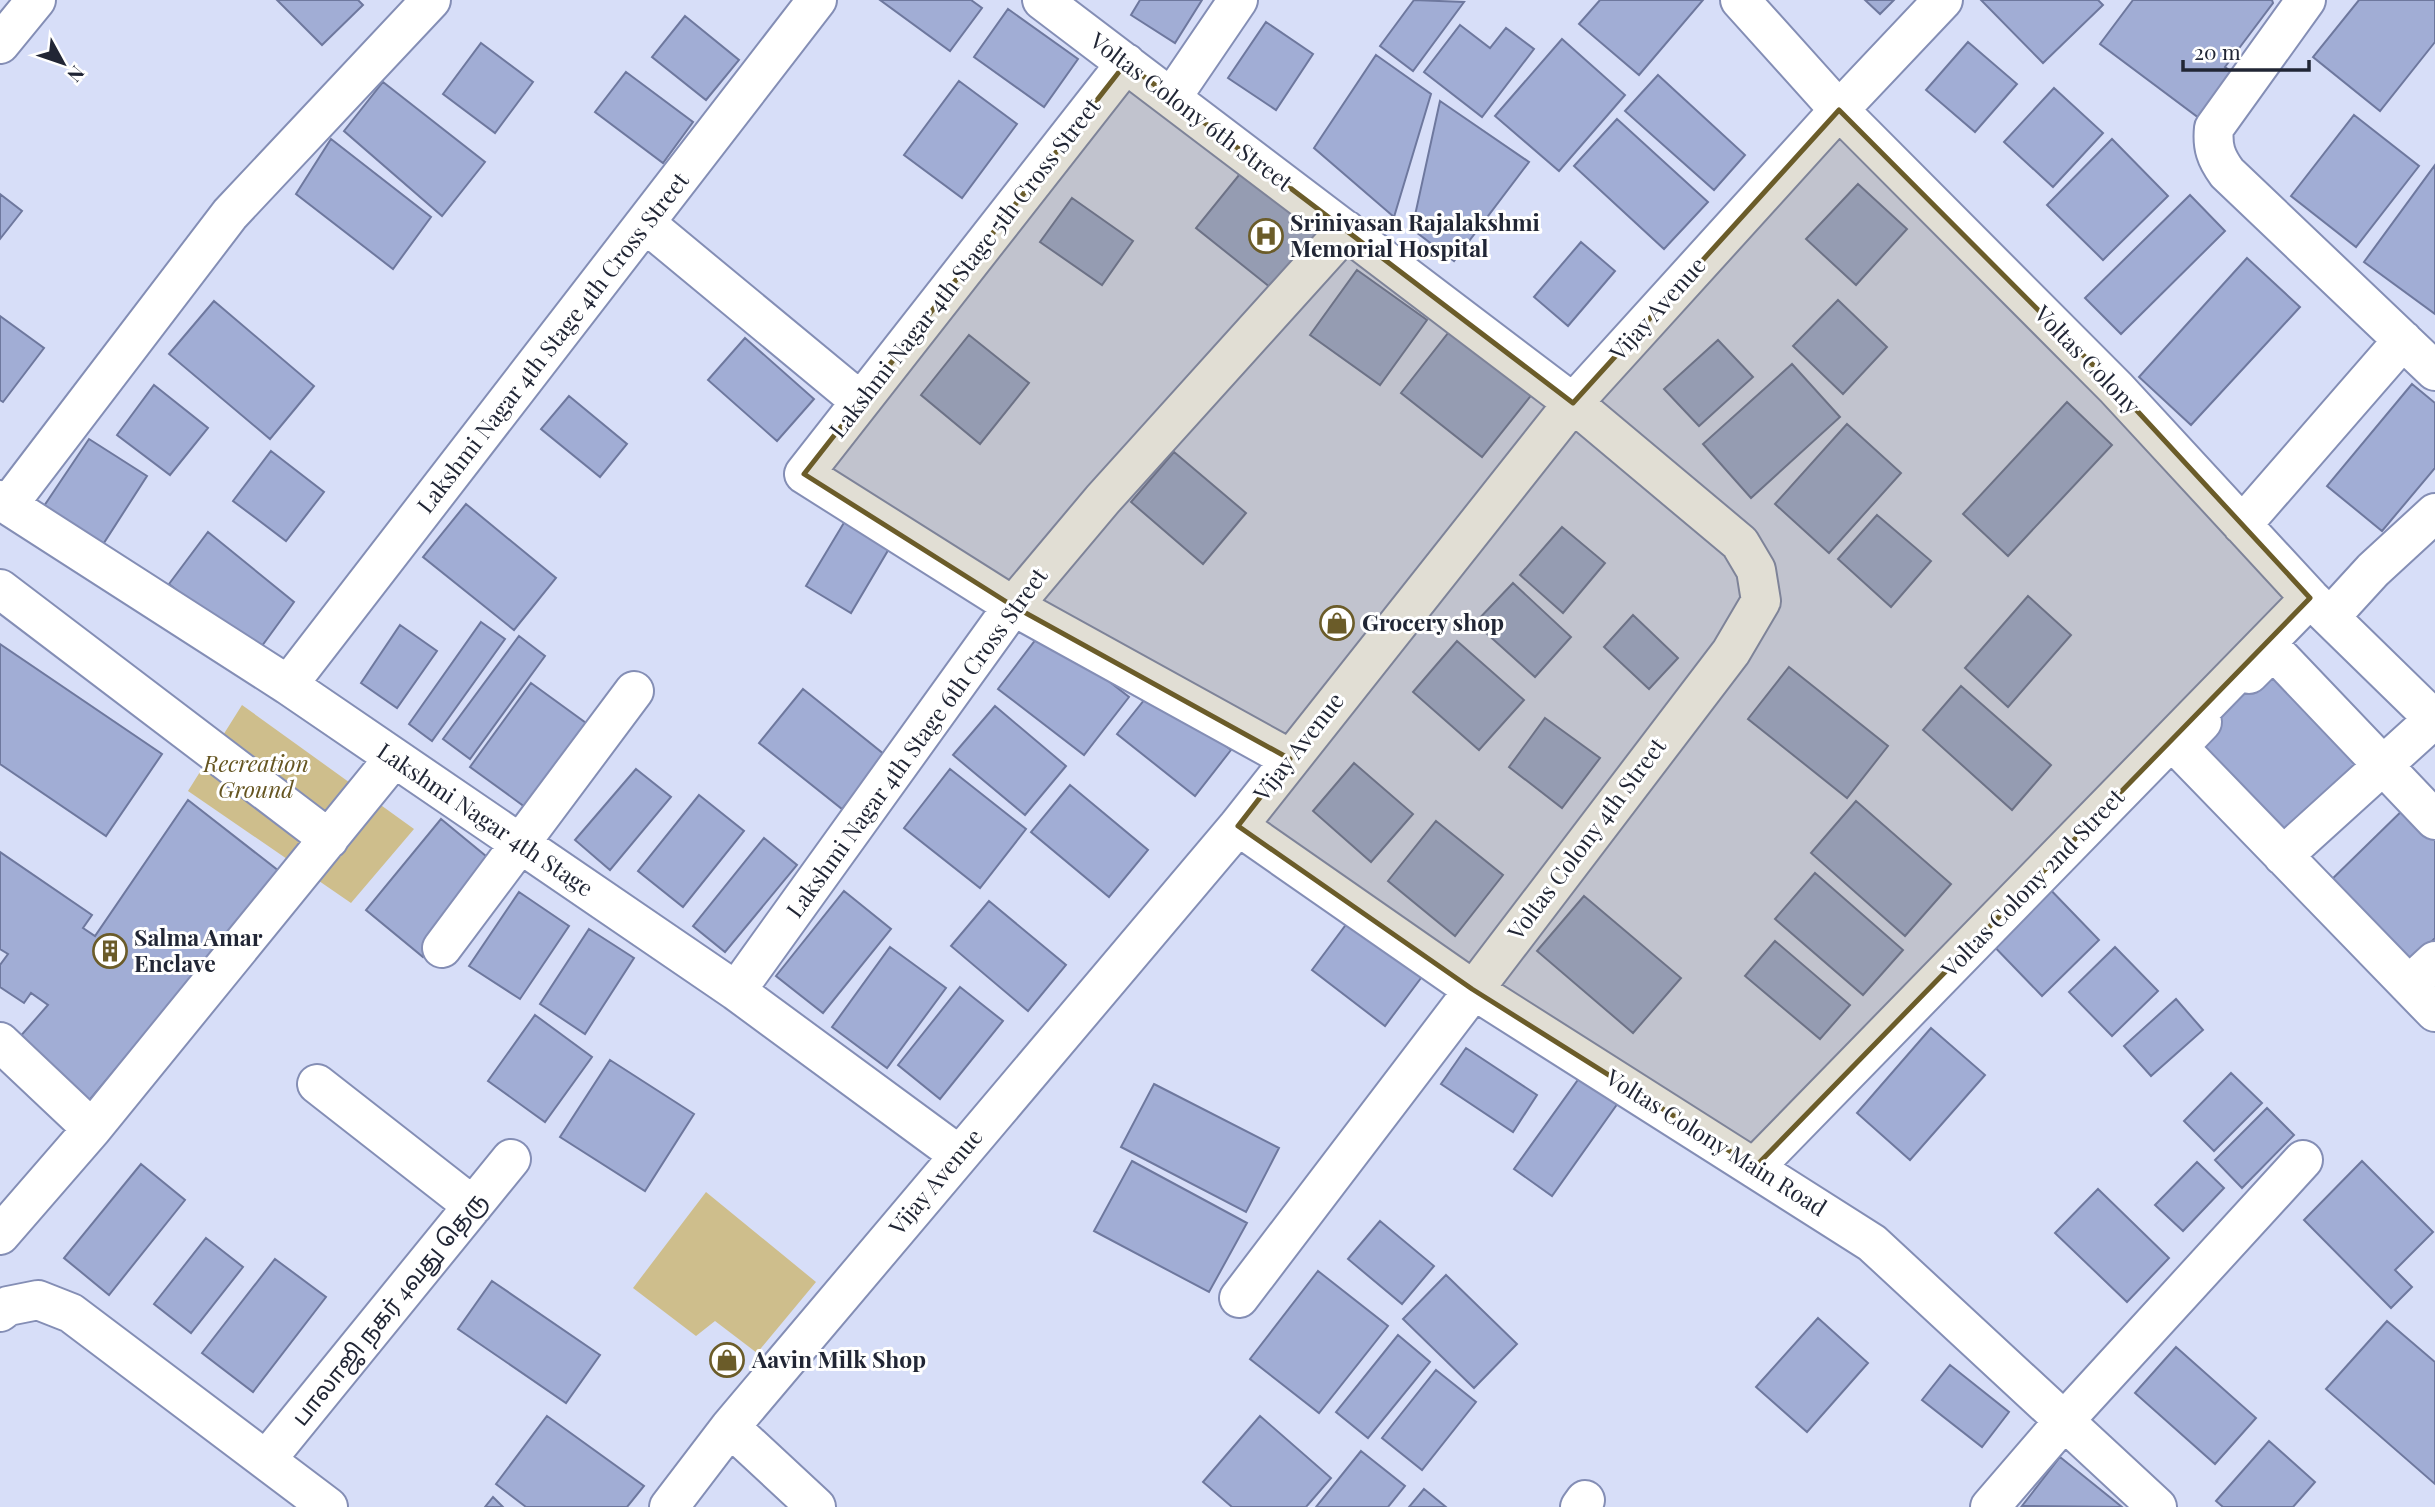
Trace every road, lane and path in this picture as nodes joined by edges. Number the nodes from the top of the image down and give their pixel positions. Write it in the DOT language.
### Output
graph roads {
  1 [pos="36,0"];
  2 [pos="431,0"];
  3 [pos="817,0"];
  4 [pos="1042,0"];
  5 [pos="1238,0"];
  6 [pos="1740,0"];
  7 [pos="1943,0"];
  8 [pos="2306,0"];
  9 [pos="0,44"];
  10 [pos="1126,63"];
  11 [pos="1172,97"];
  12 [pos="1839,110"];
  13 [pos="645,223"];
  14 [pos="1346,230"];
  15 [pos="2403,340"];
  16 [pos="2435,371"];
  17 [pos="860,401"];
  18 [pos="1573,403"];
  19 [pos="4,503"];
  20 [pos="2435,513"];
  21 [pos="2242,525"];
  22 [pos="0,589"];
  23 [pos="1013,606"];
  24 [pos="2320,608"];
  25 [pos="288,685"];
  26 [pos="634,691"];
  27 [pos="2434,719"];
  28 [pos="394,758"];
  29 [pos="1290,760"];
  30 [pos="2383,765"];
  31 [pos="2435,820"];
  32 [pos="1238,826"];
  33 [pos="328,839"];
  34 [pos="519,844"];
  35 [pos="2283,856"];
  36 [pos="442,948"];
  37 [pos="2426,986"];
  38 [pos="1472,989"];
  39 [pos="736,991"];
  40 [pos="0,1042"];
  41 [pos="317,1084"];
  42 [pos="92,1129"];
  43 [pos="959,1155"];
  44 [pos="511,1158"];
  45 [pos="2303,1160"];
  46 [pos="1755,1167"];
  47 [pos="473,1206"];
  48 [pos="0,1235"];
  49 [pos="1239,1298"];
  50 [pos="0,1312"];
  51 [pos="2064,1420"];
  52 [pos="730,1427"];
  53 [pos="267,1460"];
  54 [pos="328,1507"];
  55 [pos="669,1507"];
  56 [pos="816,1507"];
  57 [pos="1990,1507"];
  58 [pos="2157,1507"];
  1 -- 9 [label="street"];
  2 -- 19 [label="street"];
  3 -- 13 [label="street, Lakshmi Nagar 4th Stage 4th Cross Street"];
  4 -- 10 [label="street, Voltas Colony 6th Street"];
  5 -- 11 [label="street"];
  6 -- 12 [label="street, Voltas Colony"];
  7 -- 12 [label="street, Vijay Avenue"];
  8 -- 15 [label="street"];
  10 -- 11 [label="street, Voltas Colony 6th Street"];
  10 -- 17 [label="street, Lakshmi Nagar 4th Stage 5th Cross Street"];
  11 -- 14 [label="street, Voltas Colony 6th Street"];
  12 -- 18 [label="street, Vijay Avenue"];
  12 -- 21 [label="street, Voltas Colony"];
  13 -- 17 [label="street"];
  13 -- 25 [label="street, Lakshmi Nagar 4th Stage 4th Cross Street"];
  14 -- 18 [label="street, Voltas Colony 6th Street"];
  14 -- 23 [label="street, Lakshmi Nagar 4th Stage 6th Cross Street"];
  15 -- 16 [label="street"];
  15 -- 21 [label="street"];
  17 -- 23 [label="street, Lakshmi Nagar 4th Stage 5th Cross Street"];
  18 -- 29 [label="street, Vijay Avenue"];
  18 -- 38 [label="street, Voltas Colony 4th Street"];
  19 -- 25 [label="street, Lakshmi Nagar 4th Stage"];
  20 -- 24 [label="street, Voltas Colony 2nd Street"];
  21 -- 24 [label="street, Voltas Colony"];
  22 -- 33 [label="street"];
  23 -- 29 [label="street"];
  23 -- 39 [label="street, Lakshmi Nagar 4th Stage 6th Cross Street"];
  24 -- 27 [label="street, Voltas Colony"];
  24 -- 46 [label="street, Voltas Colony 2nd Street"];
  25 -- 28 [label="street, Lakshmi Nagar 4th Stage"];
  26 -- 34 [label="street"];
  27 -- 30 [label="street"];
  28 -- 33 [label="street"];
  28 -- 34 [label="street, Lakshmi Nagar 4th Stage"];
  29 -- 32 [label="street, Vijay Avenue"];
  30 -- 31 [label="street"];
  30 -- 35 [label="street"];
  30 -- 35 [label="street"];
  32 -- 38 [label="street, Voltas Colony Main Road"];
  32 -- 43 [label="street, Vijay Avenue"];
  33 -- 42 [label="street"];
  34 -- 36 [label="street"];
  34 -- 39 [label="street, Lakshmi Nagar 4th Stage"];
  35 -- 37 [label="street"];
  38 -- 46 [label="street, Voltas Colony Main Road"];
  38 -- 49 [label="street, Voltas Colony 4th Street"];
  39 -- 43 [label="street, Lakshmi Nagar 4th Stage"];
  40 -- 42 [label="street"];
  41 -- 47 [label="street"];
  42 -- 48 [label="street"];
  43 -- 52 [label="street, Vijay Avenue"];
  44 -- 47 [label="street, பாலாஜி நகர் 4வது தெரு"];
  45 -- 51 [label="street"];
  46 -- 51 [label="street, Voltas Colony Main Road"];
  47 -- 53 [label="street, பாலாஜி நகர் 4வது தெரு"];
  50 -- 53 [label="street"];
  51 -- 57 [label="street"];
  51 -- 58 [label="street, Voltas Colony Main Road"];
  52 -- 55 [label="street, Vijay Avenue"];
  52 -- 56 [label="street"];
  53 -- 54 [label="street"];
}
